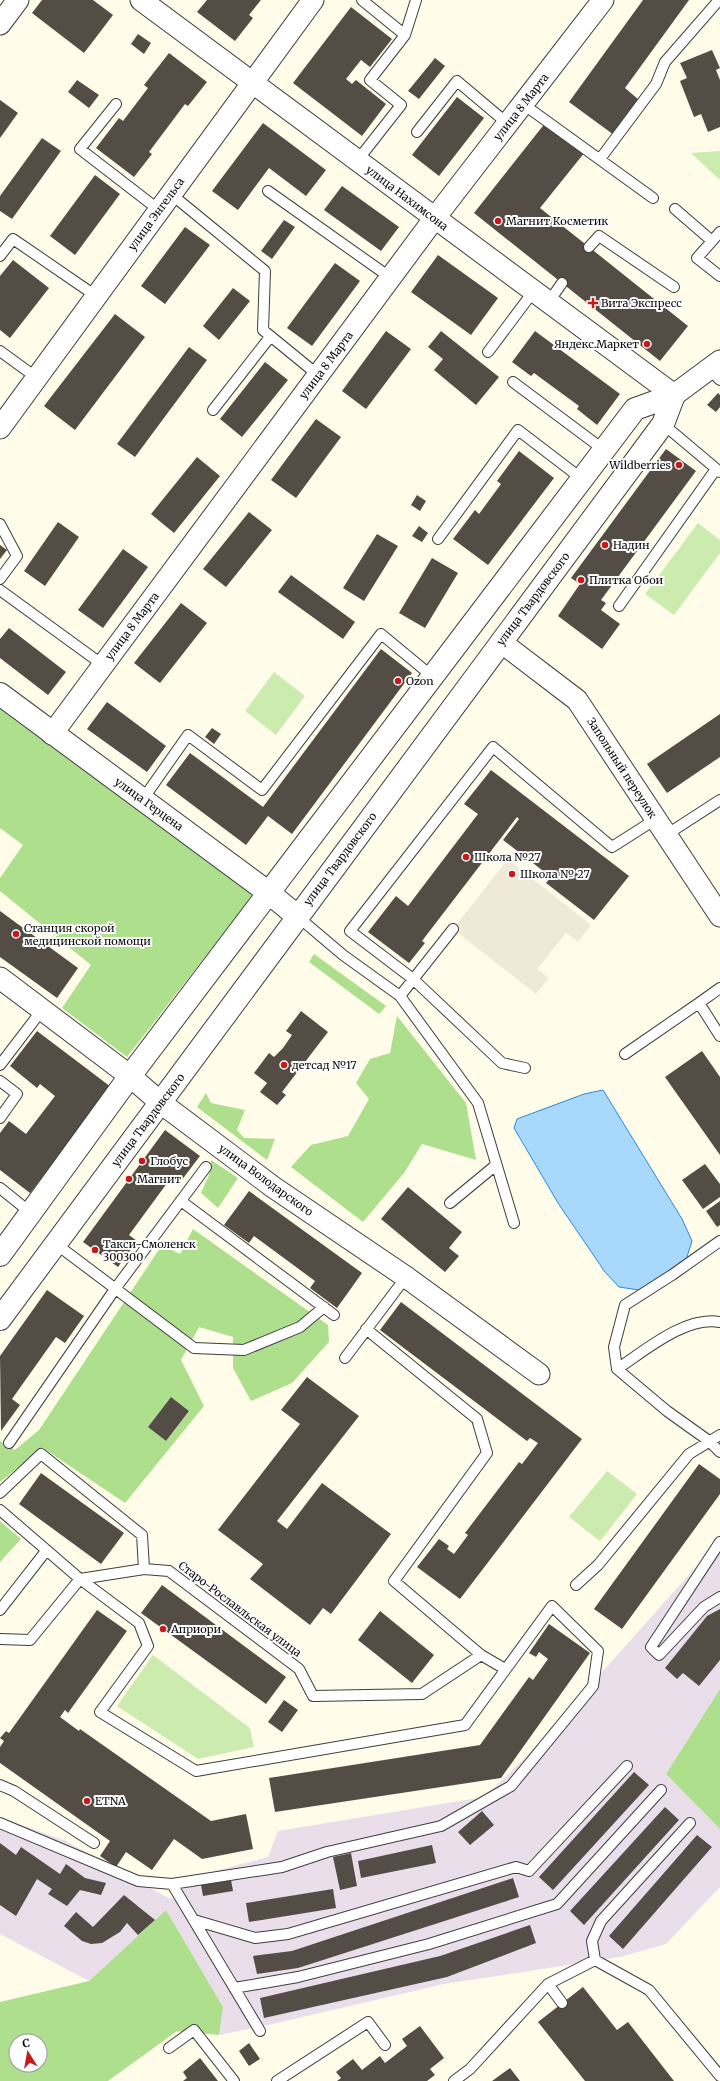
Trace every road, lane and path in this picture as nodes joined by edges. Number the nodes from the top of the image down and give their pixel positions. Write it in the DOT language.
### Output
graph roads {
  1 [pos="18,0"];
  2 [pos="140,0"];
  3 [pos="313,0"];
  4 [pos="362,0"];
  5 [pos="416,0"];
  6 [pos="719,0"];
  7 [pos="600,1"];
  8 [pos="0,24"];
  9 [pos="405,35"];
  10 [pos="252,82"];
  11 [pos="116,104"];
  12 [pos="523,104"];
  13 [pos="508,124"];
  14 [pos="417,132"];
  15 [pos="600,159"];
  16 [pos="357,161"];
  17 [pos="268,191"];
  18 [pos="653,198"];
  19 [pos="165,202"];
  20 [pos="675,209"];
  21 [pos="434,219"];
  22 [pos="720,232"];
  23 [pos="712,241"];
  24 [pos="589,247"];
  25 [pos="0,256"];
  26 [pos="720,276"];
  27 [pos="390,278"];
  28 [pos="562,283"];
  29 [pos="674,287"];
  30 [pos="96,296"];
  31 [pos="540,297"];
  32 [pos="270,337"];
  33 [pos="0,351"];
  34 [pos="488,352"];
  35 [pos="716,370"];
  36 [pos="318,375"];
  37 [pos="37,378"];
  38 [pos="513,382"];
  39 [pos="674,395"];
  40 [pos="213,410"];
  41 [pos="662,424"];
  42 [pos="0,428"];
  43 [pos="604,450"];
  44 [pos="718,471"];
  45 [pos="582,479"];
  46 [pos="0,524"];
  47 [pos="438,539"];
  48 [pos="0,579"];
  49 [pos="0,590"];
  50 [pos="620,606"];
  51 [pos="501,642"];
  52 [pos="103,665"];
  53 [pos="433,677"];
  54 [pos="0,694"];
  55 [pos="52,734"];
  56 [pos="143,799"];
  57 [pos="720,800"];
  58 [pos="661,827"];
  59 [pos="269,893"];
  60 [pos="297,916"];
  61 [pos="720,916"];
  62 [pos="453,929"];
  63 [pos="0,978"];
  64 [pos="413,979"];
  65 [pos="720,988"];
  66 [pos="400,996"];
  67 [pos="699,1003"];
  68 [pos="42,1010"];
  69 [pos="720,1036"];
  70 [pos="625,1054"];
  71 [pos="0,1065"];
  72 [pos="526,1068"];
  73 [pos="130,1076"];
  74 [pos="0,1081"];
  75 [pos="161,1103"];
  76 [pos="0,1118"];
  77 [pos="496,1164"];
  78 [pos="206,1167"];
  79 [pos="0,1188"];
  80 [pos="181,1201"];
  81 [pos="450,1203"];
  82 [pos="31,1212"];
  83 [pos="514,1223"];
  84 [pos="720,1241"];
  85 [pos="56,1244"];
  86 [pos="0,1255"];
  87 [pos="406,1277"];
  88 [pos="115,1289"];
  89 [pos="324,1307"];
  90 [pos="334,1315"];
  91 [pos="0,1319"];
  92 [pos="720,1322"];
  93 [pos="366,1329"];
  94 [pos="345,1358"];
  95 [pos="617,1369"];
  96 [pos="539,1374"];
  97 [pos="720,1435"];
  98 [pos="709,1441"];
  99 [pos="9,1443"];
  100 [pos="720,1452"];
  101 [pos="0,1493"];
  102 [pos="0,1510"];
  103 [pos="720,1542"];
  104 [pos="46,1551"];
  105 [pos="144,1569"];
  106 [pos="80,1579"];
  107 [pos="576,1585"];
  108 [pos="720,1597"];
  109 [pos="0,1610"];
  110 [pos="0,1639"];
  111 [pos="481,1655"];
  112 [pos="505,1669"];
  113 [pos="627,1766"];
  114 [pos="0,1785"];
  115 [pos="661,1790"];
  116 [pos="0,1823"];
  117 [pos="690,1823"];
  118 [pos="94,1843"];
  119 [pos="172,1884"];
  120 [pos="194,1920"];
  121 [pos="595,1960"];
  122 [pos="548,1984"];
  123 [pos="234,1988"];
  124 [pos="562,2003"];
  125 [pos="260,2031"];
  126 [pos="385,2045"];
  127 [pos="169,2048"];
  128 [pos="720,2076"];
  129 [pos="234,2081"];
  130 [pos="277,2081"];
  131 [pos="454,2081"];
  1 -- 8 [label="street"];
  2 -- 10 [label="street, улица Нахимсона"];
  3 -- 10 [label="street, улица Энгельса"];
  4 -- 9 [label="lane"];
  5 -- 9 [label="lane"];
  6 -- 15 [label="lane"];
  7 -- 12 [label="street, улица 8 Марта"];
  9 -- 16 [label="lane"];
  10 -- 16 [label="street, улица Нахимсона"];
  10 -- 19 [label="street, улица Энгельса"];
  11 -- 19 [label="lane"];
  12 -- 13 [label="street, улица 8 Марта"];
  12 -- 15 [label="lane"];
  13 -- 14 [label="lane"];
  13 -- 21 [label="street, улица 8 Марта"];
  15 -- 18 [label="lane"];
  16 -- 21 [label="street, улица Нахимсона"];
  17 -- 27 [label="lane"];
  19 -- 30 [label="street, улица Энгельса"];
  19 -- 32 [label="lane"];
  20 -- 23 [label="lane"];
  21 -- 27 [label="street, улица 8 Марта"];
  21 -- 31 [label="street, улица Нахимсона"];
  22 -- 23 [label="lane"];
  23 -- 26 [label="lane"];
  24 -- 29 [label="lane"];
  25 -- 30 [label="lane"];
  27 -- 36 [label="street, улица 8 Марта"];
  28 -- 31 [label="lane"];
  30 -- 37 [label="street, улица Энгельса"];
  31 -- 34 [label="lane"];
  31 -- 39 [label="street, улица Нахимсона"];
  32 -- 36 [label="lane"];
  32 -- 40 [label="lane"];
  33 -- 37 [label="lane"];
  35 -- 39 [label="street"];
  36 -- 52 [label="street, улица 8 Марта"];
  37 -- 42 [label="street, улица Энгельса"];
  38 -- 43 [label="lane"];
  39 -- 41 [label="street, улица Твардовского"];
  39 -- 43 [label="street"];
  41 -- 44 [label="lane"];
  41 -- 51 [label="street, улица Твардовского"];
  43 -- 45 [label="street"];
  44 -- 50 [label="lane"];
  45 -- 47 [label="lane"];
  45 -- 53 [label="street"];
  46 -- 48 [label="lane"];
  49 -- 52 [label="lane"];
  51 -- 58 [label="street, Запольный переулок"];
  51 -- 60 [label="street, улица Твардовского"];
  52 -- 55 [label="street, улица 8 Марта"];
  53 -- 56 [label="lane"];
  53 -- 59 [label="street"];
  54 -- 55 [label="street, улица Герцена"];
  55 -- 56 [label="street, улица Герцена"];
  56 -- 59 [label="street, улица Герцена"];
  57 -- 58 [label="lane"];
  58 -- 61 [label="street, Запольный переулок"];
  58 -- 64 [label="lane"];
  59 -- 60 [label="street, улица Герцена"];
  59 -- 73 [label="street"];
  60 -- 66 [label="lane"];
  60 -- 75 [label="street, улица Твардовского"];
  62 -- 64 [label="lane"];
  63 -- 68 [label="street, улица Володарского"];
  64 -- 66 [label="lane"];
  64 -- 72 [label="lane"];
  65 -- 67 [label="lane"];
  66 -- 77 [label="lane"];
  67 -- 69 [label="lane"];
  67 -- 70 [label="lane"];
  68 -- 71 [label="lane"];
  68 -- 73 [label="street, улица Володарского"];
  73 -- 75 [label="street, улица Володарского"];
  73 -- 82 [label="street"];
  74 -- 76 [label="lane"];
  75 -- 85 [label="street, улица Твардовского"];
  75 -- 87 [label="street, улица Володарского"];
  77 -- 81 [label="lane"];
  77 -- 83 [label="lane"];
  78 -- 80 [label="lane"];
  79 -- 82 [label="lane"];
  80 -- 88 [label="lane"];
  80 -- 89 [label="lane"];
  82 -- 86 [label="street"];
  84 -- 95 [label="lane"];
  85 -- 88 [label="lane"];
  85 -- 91 [label="street, улица Твардовского"];
  87 -- 93 [label="lane"];
  87 -- 96 [label="street, улица Володарского"];
  88 -- 89 [label="lane"];
  88 -- 99 [label="lane"];
  89 -- 90 [label="lane"];
  92 -- 95 [label="lane"];
  93 -- 94 [label="lane"];
  93 -- 111 [label="lane"];
  95 -- 98 [label="lane"];
  97 -- 98 [label="lane"];
  98 -- 100 [label="lane"];
  98 -- 107 [label="lane"];
  101 -- 105 [label="lane"];
  102 -- 104 [label="lane"];
  103 -- 108 [label="lane"];
  104 -- 106 [label="lane"];
  104 -- 109 [label="lane"];
  105 -- 106 [label="lane, Старо-Рославльская улица"];
  105 -- 111 [label="lane, Старо-Рославльская улица"];
  106 -- 110 [label="lane"];
  106 -- 112 [label="lane"];
  111 -- 112 [label="lane"];
  112 -- 119 [label="lane"];
  113 -- 120 [label="lane"];
  114 -- 118 [label="lane"];
  115 -- 123 [label="lane"];
  116 -- 119 [label="lane"];
  117 -- 121 [label="lane"];
  119 -- 120 [label="lane"];
  120 -- 123 [label="lane"];
  121 -- 122 [label="lane"];
  121 -- 128 [label="lane"];
  122 -- 124 [label="lane"];
  122 -- 131 [label="lane"];
  123 -- 125 [label="lane"];
  126 -- 130 [label="lane"];
  127 -- 129 [label="lane"];
}
